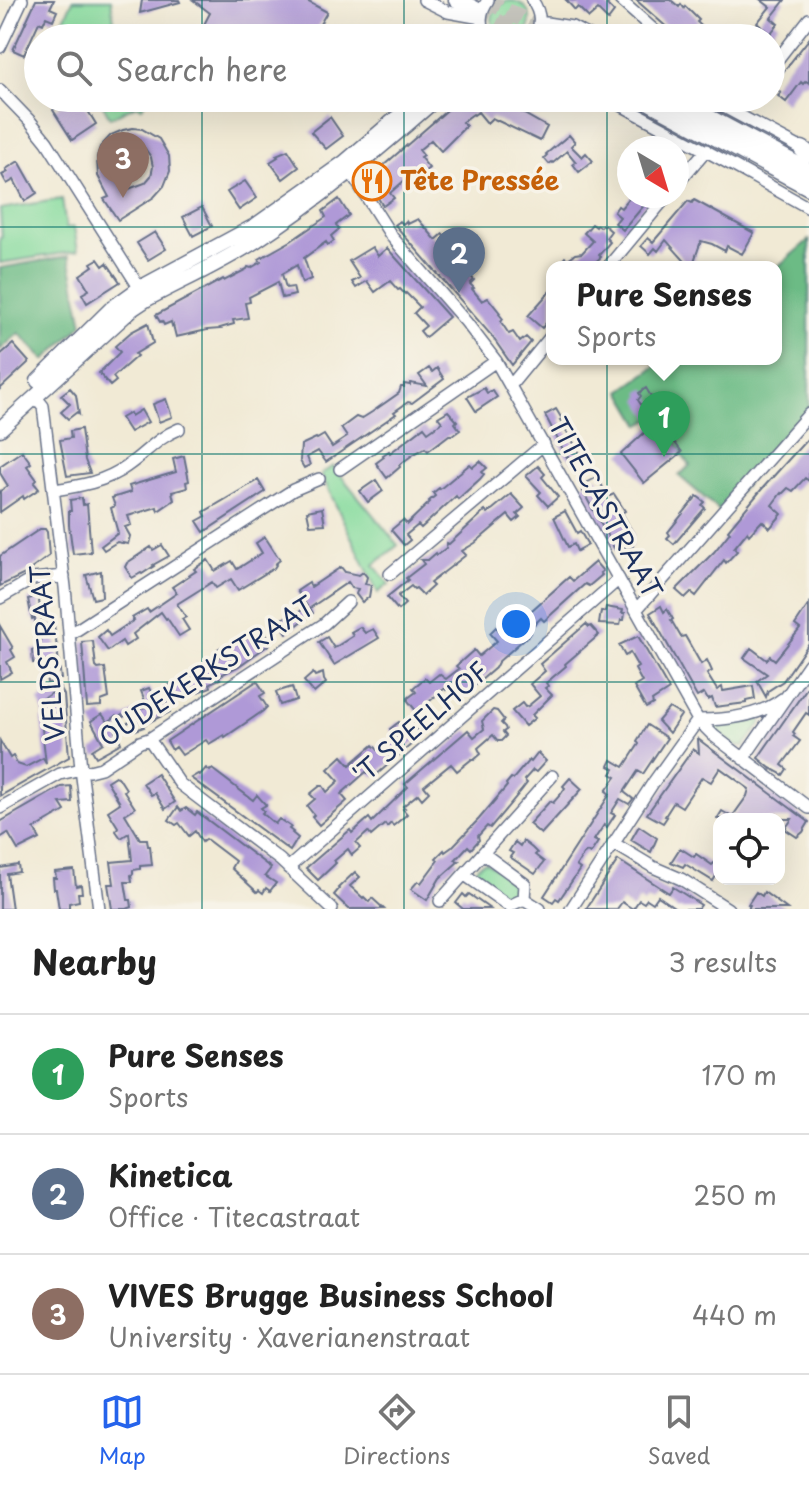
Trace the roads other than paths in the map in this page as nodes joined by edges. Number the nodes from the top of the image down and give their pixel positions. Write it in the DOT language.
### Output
graph roads {
  1 [pos="22,0"];
  2 [pos="424,0"];
  3 [pos="457,0"];
  4 [pos="533,0"];
  5 [pos="620,0"];
  6 [pos="482,9"];
  7 [pos="809,19"];
  8 [pos="543,24"];
  9 [pos="647,24"];
  10 [pos="0,47"];
  11 [pos="785,50"];
  12 [pos="0,90"];
  13 [pos="405,112"];
  14 [pos="419,112"];
  15 [pos="634,112"];
  16 [pos="668,112"];
  17 [pos="698,112"];
  18 [pos="736,113"];
  19 [pos="706,150"];
  20 [pos="807,152"];
  21 [pos="347,167"];
  22 [pos="689,170"];
  23 [pos="809,171"];
  24 [pos="809,187"];
  25 [pos="657,208"];
  26 [pos="809,208"];
  27 [pos="613,261"];
  28 [pos="144,294"];
  29 [pos="546,342"];
  30 [pos="496,361"];
  31 [pos="511,385"];
  32 [pos="35,396"];
  33 [pos="809,414"];
  34 [pos="0,416"];
  35 [pos="0,429"];
  36 [pos="179,429"];
  37 [pos="544,444"];
  38 [pos="340,469"];
  39 [pos="319,479"];
  40 [pos="54,490"];
  41 [pos="390,574"];
  42 [pos="64,576"];
  43 [pos="619,579"];
  44 [pos="0,598"];
  45 [pos="348,602"];
  46 [pos="636,610"];
  47 [pos="69,635"];
  48 [pos="809,664"];
  49 [pos="793,687"];
  50 [pos="698,720"];
  51 [pos="149,739"];
  52 [pos="743,759"];
  53 [pos="81,769"];
  54 [pos="552,776"];
  55 [pos="0,808"];
  56 [pos="809,808"];
  57 [pos="613,843"];
  58 [pos="484,854"];
  59 [pos="288,868"];
  60 [pos="465,875"];
  61 [pos="524,899"];
  62 [pos="440,901"];
  63 [pos="99,909"];
  64 [pos="332,909"];
  65 [pos="540,909"];
  66 [pos="571,909"];
  67 [pos="728,909"];
  1 -- 10 [label="street"];
  2 -- 6 [label="street"];
  3 -- 6 [label="highway"];
  4 -- 8 [label="street"];
  5 -- 9 [label="street"];
  7 -- 11 [label="street"];
  12 -- 28 [label="street"];
  13 -- 21 [label="main road"];
  14 -- 21 [label="main road"];
  15 -- 19 [label="street"];
  16 -- 24 [label="highway"];
  17 -- 23 [label="highway"];
  18 -- 20 [label="street"];
  19 -- 22 [label="street"];
  19 -- 26 [label="street"];
  21 -- 28 [label="main road"];
  21 -- 30 [label="street, TITECASTRAAT"];
  25 -- 27 [label="street"];
  28 -- 32 [label="main road"];
  28 -- 34 [label="main road"];
  29 -- 31 [label="street"];
  30 -- 31 [label="street, TITECASTRAAT"];
  30 -- 38 [label="street"];
  31 -- 37 [label="street, TITECASTRAAT"];
  32 -- 35 [label="main road"];
  32 -- 40 [label="street, VELDSTRAAT"];
  33 -- 46 [label="street"];
  36 -- 40 [label="street"];
  37 -- 41 [label="street"];
  37 -- 43 [label="street, TITECASTRAAT"];
  39 -- 47 [label="street"];
  40 -- 42 [label="street, VELDSTRAAT"];
  42 -- 44 [label="street"];
  42 -- 47 [label="street, VELDSTRAAT"];
  43 -- 46 [label="street, TITECASTRAAT"];
  43 -- 59 [label="street, 'T SPEELHOF"];
  45 -- 51 [label="street, OUDEKERKSTRAAT"];
  46 -- 50 [label="street, TITECASTRAAT"];
  47 -- 53 [label="street, VELDSTRAAT"];
  48 -- 49 [label="street"];
  49 -- 50 [label="street"];
  49 -- 52 [label="street"];
  50 -- 52 [label="street, TITECASTRAAT"];
  50 -- 57 [label="street"];
  51 -- 53 [label="street, OUDEKERKSTRAAT"];
  51 -- 59 [label="street"];
  52 -- 56 [label="street, TITECASTRAAT"];
  53 -- 55 [label="street, OUDEKERKSTRAAT"];
  53 -- 63 [label="street, VELDSTRAAT"];
  54 -- 58 [label="street"];
  57 -- 66 [label="street"];
  57 -- 67 [label="street"];
  58 -- 60 [label="street"];
  58 -- 61 [label="street"];
  59 -- 64 [label="street"];
  60 -- 61 [label="street"];
  60 -- 62 [label="street"];
  61 -- 65 [label="street"];
}
